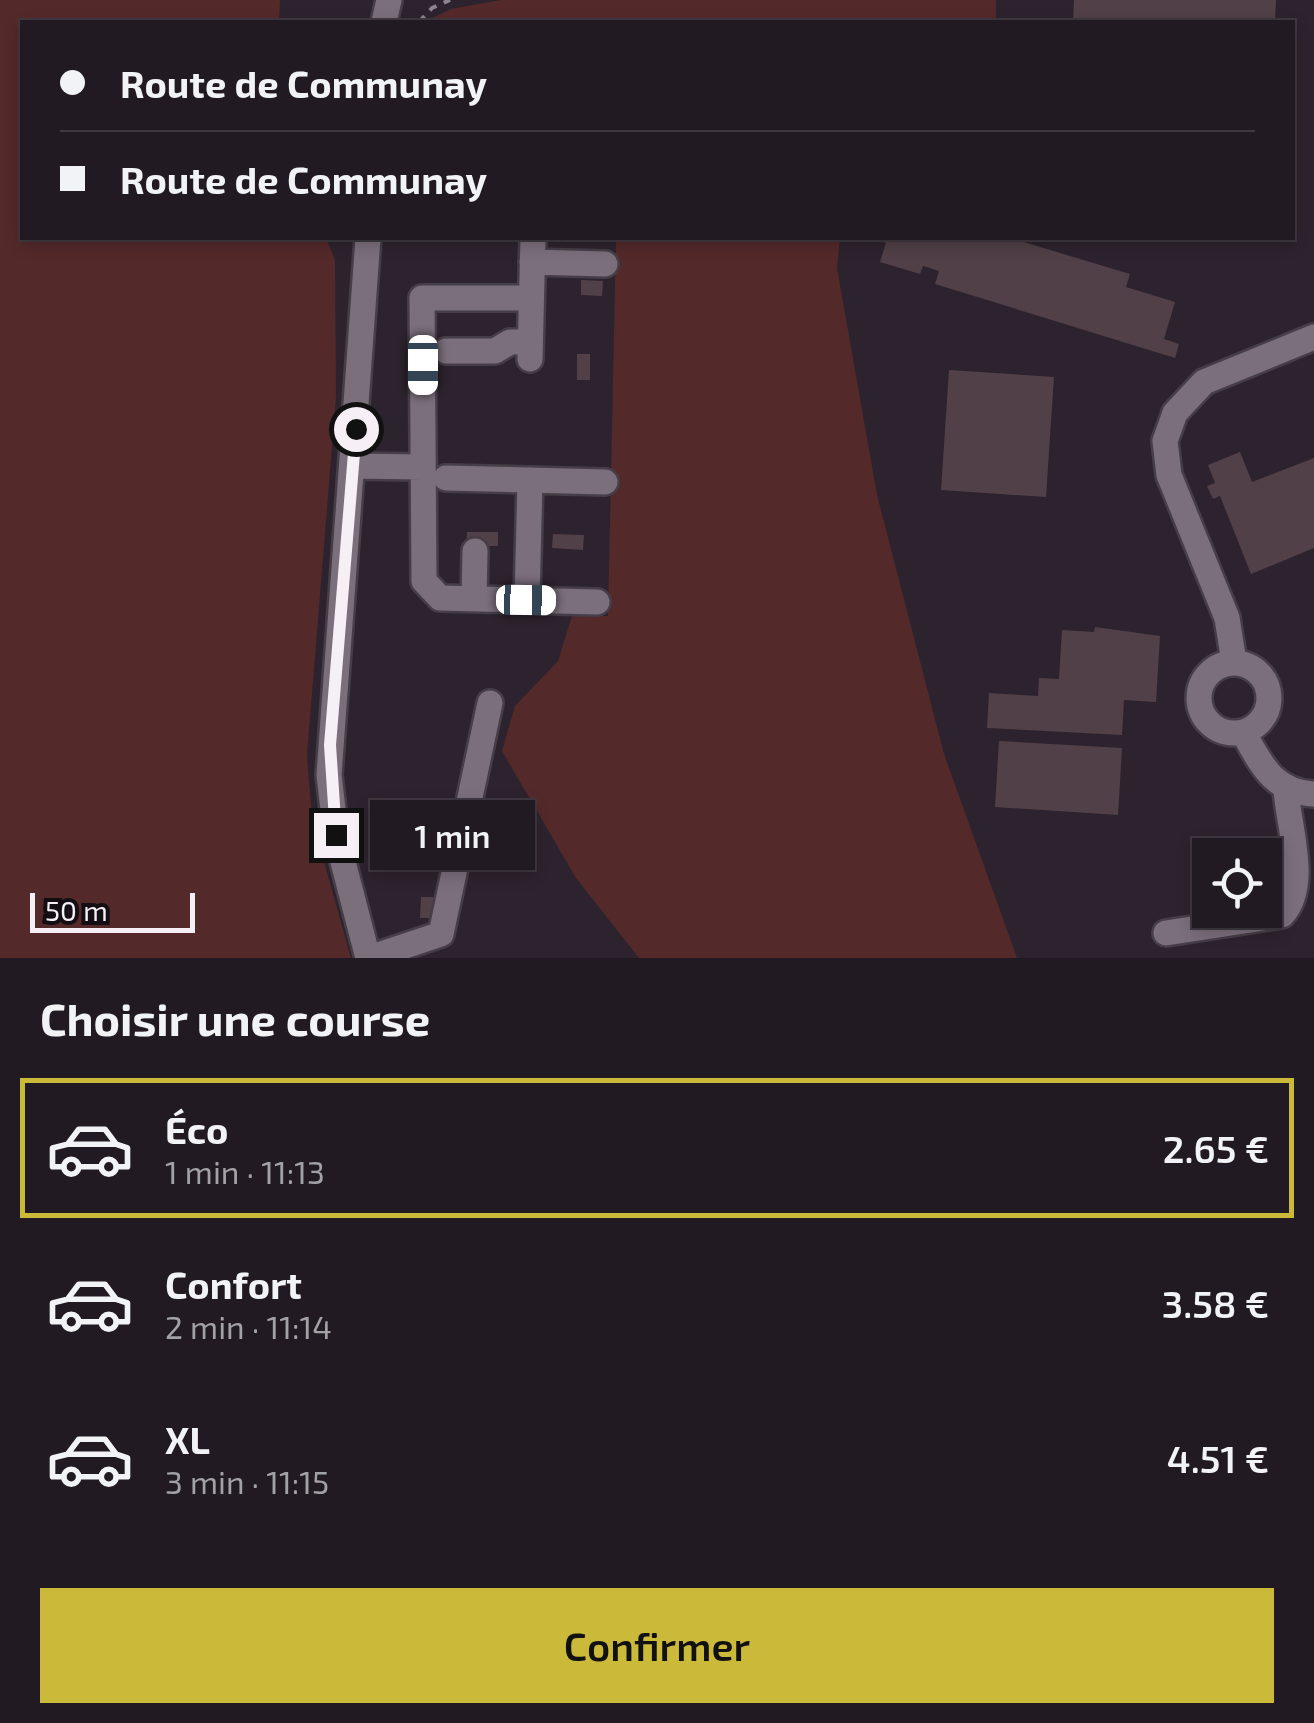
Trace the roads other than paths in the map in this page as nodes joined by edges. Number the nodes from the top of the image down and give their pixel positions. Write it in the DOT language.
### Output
graph roads {
  1 [pos="368,240"];
  2 [pos="533,250"];
  3 [pos="605,264"];
  4 [pos="531,298"];
  5 [pos="1314,337"];
  6 [pos="446,351"];
  7 [pos="353,466"];
  8 [pos="435,472"];
  9 [pos="530,480"];
  10 [pos="605,482"];
  11 [pos="475,551"];
  12 [pos="474,599"];
  13 [pos="526,600"];
  14 [pos="597,602"];
  15 [pos="1234,662"];
  16 [pos="490,703"];
  17 [pos="1244,732"];
  18 [pos="1286,789"];
  19 [pos="1314,794"];
  20 [pos="1166,933"];
  21 [pos="368,958"];
  1 -- 7 [label="street"];
  2 -- 3 [label="street"];
  2 -- 4 [label="street"];
  4 -- 6 [label="street"];
  4 -- 8 [label="street"];
  5 -- 15 [label="street"];
  7 -- 8 [label="street"];
  7 -- 21 [label="street"];
  8 -- 9 [label="street"];
  8 -- 12 [label="street"];
  9 -- 10 [label="street"];
  9 -- 13 [label="street"];
  11 -- 12 [label="street"];
  12 -- 13 [label="street"];
  13 -- 14 [label="street"];
  15 -- 17 [label="street"];
  15 -- 17 [label="street"];
  16 -- 21 [label="street"];
  17 -- 18 [label="street"];
  18 -- 19 [label="street"];
  18 -- 20 [label="street"];
}
